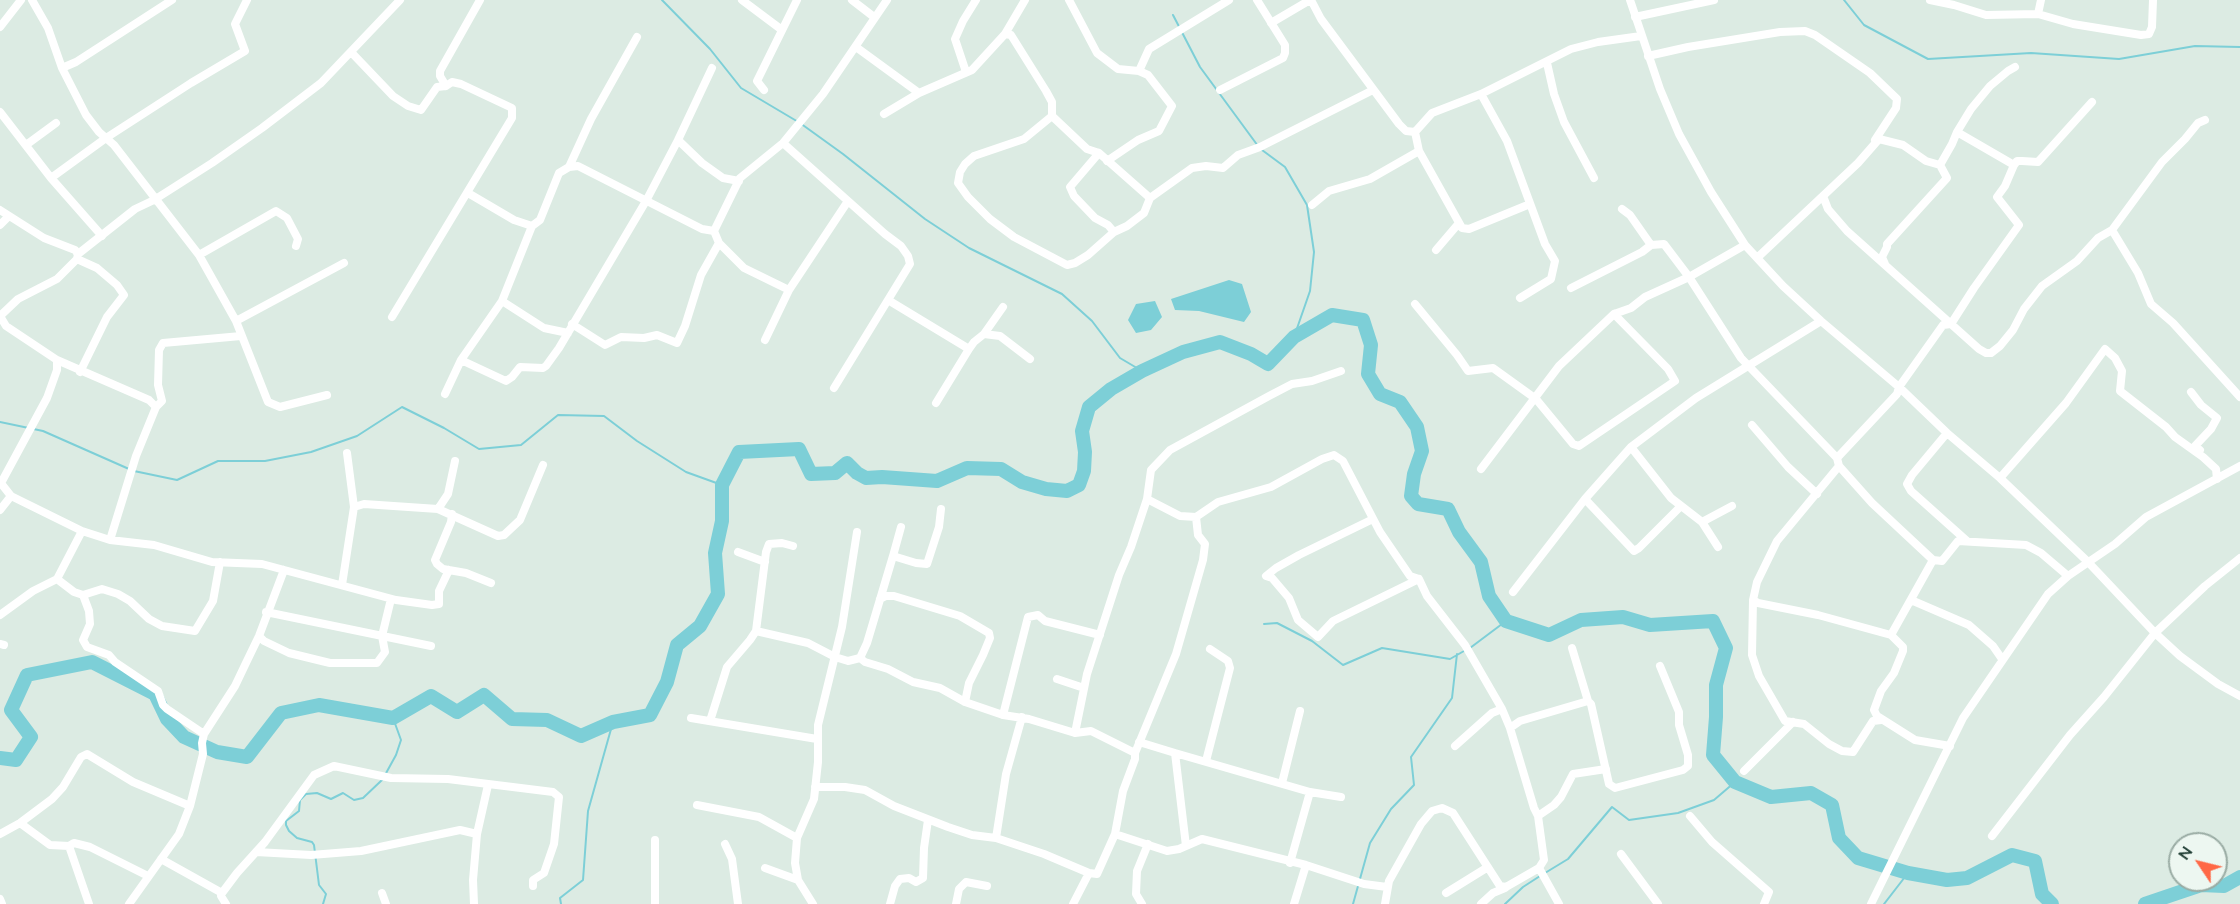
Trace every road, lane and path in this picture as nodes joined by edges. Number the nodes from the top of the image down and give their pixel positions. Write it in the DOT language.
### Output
graph roads {
  1 [pos="21,0"];
  2 [pos="32,0"];
  3 [pos="172,0"];
  4 [pos="246,0"];
  5 [pos="400,0"];
  6 [pos="480,0"];
  7 [pos="742,0"];
  8 [pos="797,0"];
  9 [pos="852,0"];
  10 [pos="887,0"];
  11 [pos="976,0"];
  12 [pos="1025,0"];
  13 [pos="1069,0"];
  14 [pos="1229,0"];
  15 [pos="1257,0"];
  16 [pos="1311,0"];
  17 [pos="1630,0"];
  18 [pos="1714,0"];
  19 [pos="1930,0"];
  20 [pos="2041,0"];
  21 [pos="2153,0"];
  22 [pos="2038,14"];
  23 [pos="874,17"];
  24 [pos="1635,17"];
  25 [pos="1271,23"];
  26 [pos="0,27"];
  27 [pos="782,30"];
  28 [pos="1005,34"];
  29 [pos="1641,36"];
  30 [pos="637,37"];
  31 [pos="856,47"];
  32 [pos="351,52"];
  33 [pos="1648,56"];
  34 [pos="1547,63"];
  35 [pos="62,68"];
  36 [pos="712,68"];
  37 [pos="2015,68"];
  38 [pos="1139,71"];
  39 [pos="966,72"];
  40 [pos="446,86"];
  41 [pos="764,90"];
  42 [pos="1220,90"];
  43 [pos="1373,90"];
  44 [pos="919,93"];
  45 [pos="1481,94"];
  46 [pos="2092,102"];
  47 [pos="0,112"];
  48 [pos="884,114"];
  49 [pos="1052,117"];
  50 [pos="2205,120"];
  51 [pos="56,123"];
  52 [pos="1415,132"];
  53 [pos="1957,132"];
  54 [pos="106,138"];
  55 [pos="678,140"];
  56 [pos="783,143"];
  57 [pos="26,145"];
  58 [pos="1870,149"];
  59 [pos="1419,151"];
  60 [pos="1099,153"];
  61 [pos="1107,161"];
  62 [pos="1940,165"];
  63 [pos="2014,165"];
  64 [pos="569,167"];
  65 [pos="51,178"];
  66 [pos="1594,178"];
  67 [pos="739,181"];
  68 [pos="468,193"];
  69 [pos="1823,196"];
  70 [pos="1150,198"];
  71 [pos="154,200"];
  72 [pos="646,201"];
  73 [pos="848,201"];
  74 [pos="1530,204"];
  75 [pos="1814,204"];
  76 [pos="1312,205"];
  77 [pos="1622,209"];
  78 [pos="1828,209"];
  79 [pos="0,210"];
  80 [pos="9,216"];
  81 [pos="1459,223"];
  82 [pos="0,225"];
  83 [pos="532,226"];
  84 [pos="2112,230"];
  85 [pos="714,231"];
  86 [pos="1114,232"];
  87 [pos="102,236"];
  88 [pos="719,243"];
  89 [pos="1887,244"];
  90 [pos="1651,245"];
  91 [pos="1745,245"];
  92 [pos="296,246"];
  93 [pos="1436,250"];
  94 [pos="199,255"];
  95 [pos="1876,255"];
  96 [pos="78,256"];
  97 [pos="1757,258"];
  98 [pos="344,263"];
  99 [pos="1886,266"];
  100 [pos="1689,277"];
  101 [pos="1571,288"];
  102 [pos="789,290"];
  103 [pos="1520,298"];
  104 [pos="888,300"];
  105 [pos="502,301"];
  106 [pos="1415,304"];
  107 [pos="1002,307"];
  108 [pos="1614,314"];
  109 [pos="0,316"];
  110 [pos="392,317"];
  111 [pos="236,321"];
  112 [pos="1821,321"];
  113 [pos="572,324"];
  114 [pos="1951,324"];
  115 [pos="568,333"];
  116 [pos="984,334"];
  117 [pos="241,336"];
  118 [pos="765,340"];
  119 [pos="969,349"];
  120 [pos="1030,359"];
  121 [pos="57,360"];
  122 [pos="461,360"];
  123 [pos="1749,367"];
  124 [pos="1341,371"];
  125 [pos="80,372"];
  126 [pos="1899,387"];
  127 [pos="834,388"];
  128 [pos="2191,392"];
  129 [pos="445,394"];
  130 [pos="327,395"];
  131 [pos="2240,397"];
  132 [pos="1536,399"];
  133 [pos="936,403"];
  134 [pos="156,407"];
  135 [pos="1752,425"];
  136 [pos="1947,433"];
  137 [pos="1631,447"];
  138 [pos="347,453"];
  139 [pos="455,461"];
  140 [pos="2206,461"];
  141 [pos="1838,462"];
  142 [pos="543,465"];
  143 [pos="2240,466"];
  144 [pos="1481,469"];
  145 [pos="2000,478"];
  146 [pos="2217,479"];
  147 [pos="1,483"];
  148 [pos="1817,494"];
  149 [pos="10,496"];
  150 [pos="1147,499"];
  151 [pos="1585,499"];
  152 [pos="1681,506"];
  153 [pos="1732,506"];
  154 [pos="354,507"];
  155 [pos="438,509"];
  156 [pos="940,509"];
  157 [pos="0,510"];
  158 [pos="452,514"];
  159 [pos="1197,517"];
  160 [pos="1373,519"];
  161 [pos="1702,522"];
  162 [pos="901,527"];
  163 [pos="82,531"];
  164 [pos="857,532"];
  165 [pos="110,540"];
  166 [pos="1966,541"];
  167 [pos="793,546"];
  168 [pos="1718,547"];
  169 [pos="738,552"];
  170 [pos="893,556"];
  171 [pos="2240,558"];
  172 [pos="1934,560"];
  173 [pos="220,562"];
  174 [pos="765,562"];
  175 [pos="2088,562"];
  176 [pos="284,570"];
  177 [pos="449,570"];
  178 [pos="2068,576"];
  179 [pos="57,579"];
  180 [pos="1419,579"];
  181 [pos="491,583"];
  182 [pos="342,585"];
  183 [pos="1513,592"];
  184 [pos="83,595"];
  185 [pos="392,599"];
  186 [pos="880,599"];
  187 [pos="1754,600"];
  188 [pos="1911,600"];
  189 [pos="266,612"];
  190 [pos="0,615"];
  191 [pos="756,631"];
  192 [pos="2155,633"];
  193 [pos="1891,634"];
  194 [pos="1100,635"];
  195 [pos="259,636"];
  196 [pos="382,636"];
  197 [pos="431,646"];
  198 [pos="1572,648"];
  199 [pos="1210,649"];
  200 [pos="835,657"];
  201 [pos="860,658"];
  202 [pos="2002,659"];
  203 [pos="1660,666"];
  204 [pos="1057,679"];
  205 [pos="1084,688"];
  206 [pos="2240,696"];
  207 [pos="1588,701"];
  208 [pos="965,702"];
  209 [pos="1502,709"];
  210 [pos="1300,711"];
  211 [pos="1004,715"];
  212 [pos="1022,717"];
  213 [pos="691,718"];
  214 [pos="710,721"];
  215 [pos="1882,721"];
  216 [pos="1792,722"];
  217 [pos="1510,728"];
  218 [pos="1075,733"];
  219 [pos="204,734"];
  220 [pos="817,739"];
  221 [pos="1139,742"];
  222 [pos="1455,746"];
  223 [pos="1950,746"];
  224 [pos="1135,753"];
  225 [pos="1175,753"];
  226 [pos="1206,762"];
  227 [pos="1606,769"];
  228 [pos="1744,771"];
  229 [pos="1282,783"];
  230 [pos="488,785"];
  231 [pos="815,787"];
  232 [pos="1310,792"];
  233 [pos="1341,797"];
  234 [pos="697,805"];
  235 [pos="190,806"];
  236 [pos="1538,816"];
  237 [pos="1690,816"];
  238 [pos="928,820"];
  239 [pos="20,823"];
  240 [pos="0,834"];
  241 [pos="477,834"];
  242 [pos="1115,834"];
  243 [pos="1992,836"];
  244 [pos="797,838"];
  245 [pos="996,838"];
  246 [pos="654,840"];
  247 [pos="725,844"];
  248 [pos="1148,844"];
  249 [pos="69,846"];
  250 [pos="1186,846"];
  251 [pos="256,852"];
  252 [pos="1621,854"];
  253 [pos="161,859"];
  254 [pos="1290,862"];
  255 [pos="1306,865"];
  256 [pos="1488,867"];
  257 [pos="765,868"];
  258 [pos="1542,872"];
  259 [pos="1089,873"];
  260 [pos="148,876"];
  261 [pos="798,880"];
  262 [pos="533,886"];
  263 [pos="987,886"];
  264 [pos="1387,887"];
  265 [pos="1506,887"];
  266 [pos="222,893"];
  267 [pos="382,893"];
  268 [pos="1446,893"];
  269 [pos="0,899"];
  270 [pos="2,904"];
  271 [pos="89,904"];
  272 [pos="129,904"];
  273 [pos="226,904"];
  274 [pos="386,904"];
  275 [pos="474,904"];
  276 [pos="655,904"];
  277 [pos="738,904"];
  278 [pos="813,904"];
  279 [pos="890,904"];
  280 [pos="956,904"];
  281 [pos="1072,904"];
  282 [pos="1142,904"];
  283 [pos="1294,904"];
  284 [pos="1385,904"];
  285 [pos="1481,904"];
  286 [pos="1559,904"];
  287 [pos="1658,904"];
  288 [pos="1764,904"];
  289 [pos="1871,904"];
  1 -- 26 [label="street"];
  2 -- 35 [label="street"];
  3 -- 35 [label="street"];
  4 -- 54 [label="street"];
  5 -- 32 [label="street"];
  6 -- 40 [label="street"];
  7 -- 27 [label="street"];
  8 -- 27 [label="street"];
  9 -- 23 [label="street"];
  10 -- 23 [label="street"];
  11 -- 39 [label="street"];
  12 -- 28 [label="street"];
  13 -- 38 [label="street"];
  14 -- 38 [label="street"];
  15 -- 25 [label="street"];
  16 -- 25 [label="street"];
  16 -- 43 [label="street"];
  17 -- 24 [label="street"];
  18 -- 24 [label="street"];
  19 -- 22 [label="street"];
  20 -- 22 [label="street"];
  21 -- 22 [label="street"];
  23 -- 31 [label="street"];
  24 -- 29 [label="street"];
  25 -- 42 [label="street"];
  27 -- 41 [label="street"];
  28 -- 39 [label="street"];
  28 -- 49 [label="street"];
  29 -- 33 [label="street"];
  29 -- 34 [label="street"];
  30 -- 64 [label="street"];
  31 -- 44 [label="street"];
  31 -- 56 [label="street"];
  32 -- 40 [label="street"];
  32 -- 71 [label="street"];
  33 -- 58 [label="street"];
  33 -- 91 [label="street"];
  34 -- 45 [label="street"];
  34 -- 66 [label="street"];
  35 -- 54 [label="street"];
  36 -- 55 [label="street"];
  37 -- 53 [label="street"];
  38 -- 61 [label="street"];
  39 -- 44 [label="street"];
  40 -- 68 [label="street"];
  43 -- 52 [label="street"];
  43 -- 70 [label="street"];
  44 -- 48 [label="street"];
  45 -- 52 [label="street"];
  45 -- 74 [label="street"];
  46 -- 63 [label="street"];
  47 -- 57 [label="street"];
  49 -- 60 [label="street"];
  49 -- 86 [label="street"];
  50 -- 84 [label="street"];
  51 -- 57 [label="street"];
  52 -- 59 [label="street"];
  53 -- 62 [label="street"];
  53 -- 63 [label="street"];
  54 -- 65 [label="street"];
  54 -- 71 [label="street"];
  55 -- 67 [label="street"];
  55 -- 72 [label="street"];
  56 -- 67 [label="street"];
  56 -- 73 [label="street"];
  57 -- 65 [label="street"];
  58 -- 62 [label="street"];
  58 -- 69 [label="street"];
  59 -- 76 [label="street"];
  59 -- 81 [label="street"];
  60 -- 61 [label="street"];
  60 -- 86 [label="street"];
  61 -- 70 [label="street"];
  62 -- 89 [label="street"];
  63 -- 114 [label="street"];
  64 -- 72 [label="street"];
  64 -- 83 [label="street"];
  65 -- 87 [label="street"];
  67 -- 85 [label="street"];
  68 -- 83 [label="street"];
  68 -- 110 [label="street"];
  69 -- 75 [label="street"];
  69 -- 78 [label="street"];
  70 -- 86 [label="street"];
  71 -- 87 [label="street"];
  71 -- 94 [label="street"];
  72 -- 85 [label="street"];
  72 -- 113 [label="street"];
  73 -- 102 [label="street"];
  73 -- 104 [label="street"];
  74 -- 81 [label="street"];
  74 -- 103 [label="street"];
  75 -- 78 [label="street"];
  75 -- 97 [label="street"];
  77 -- 90 [label="street"];
  78 -- 95 [label="street"];
  79 -- 80 [label="street"];
  80 -- 82 [label="street"];
  80 -- 96 [label="street"];
  81 -- 93 [label="street"];
  83 -- 105 [label="street"];
  84 -- 114 [label="street"];
  84 -- 131 [label="street"];
  85 -- 88 [label="street"];
  87 -- 96 [label="street"];
  88 -- 102 [label="street"];
  88 -- 113 [label="street"];
  89 -- 95 [label="street"];
  89 -- 99 [label="street"];
  90 -- 100 [label="street"];
  90 -- 101 [label="street"];
  91 -- 97 [label="street"];
  91 -- 100 [label="street"];
  92 -- 94 [label="street"];
  94 -- 111 [label="street"];
  95 -- 99 [label="street"];
  96 -- 109 [label="street"];
  96 -- 125 [label="street"];
  97 -- 112 [label="street"];
  98 -- 111 [label="street"];
  99 -- 114 [label="street"];
  100 -- 108 [label="street"];
  100 -- 123 [label="street"];
  102 -- 118 [label="street"];
  104 -- 119 [label="street"];
  104 -- 127 [label="street"];
  105 -- 115 [label="street"];
  105 -- 122 [label="street"];
  106 -- 132 [label="street"];
  107 -- 116 [label="street"];
  108 -- 132 [label="street"];
  108 -- 132 [label="street"];
  109 -- 121 [label="street"];
  111 -- 117 [label="street"];
  112 -- 123 [label="street"];
  112 -- 126 [label="street"];
  113 -- 115 [label="street"];
  114 -- 126 [label="street"];
  115 -- 122 [label="street"];
  116 -- 119 [label="street"];
  116 -- 120 [label="street"];
  117 -- 130 [label="street"];
  117 -- 134 [label="street"];
  119 -- 133 [label="street"];
  121 -- 125 [label="street"];
  121 -- 147 [label="street"];
  122 -- 129 [label="street"];
  123 -- 137 [label="street"];
  123 -- 141 [label="street"];
  124 -- 150 [label="street"];
  125 -- 134 [label="street"];
  126 -- 136 [label="street"];
  126 -- 141 [label="street"];
  128 -- 140 [label="street"];
  132 -- 144 [label="street"];
  134 -- 165 [label="street"];
  135 -- 148 [label="street"];
  136 -- 145 [label="street"];
  136 -- 166 [label="street"];
  137 -- 151 [label="street"];
  137 -- 152 [label="street"];
  138 -- 154 [label="street"];
  139 -- 155 [label="street"];
  140 -- 145 [label="street"];
  140 -- 146 [label="street"];
  141 -- 148 [label="street"];
  141 -- 172 [label="street"];
  142 -- 158 [label="street"];
  143 -- 146 [label="street"];
  145 -- 175 [label="street"];
  146 -- 175 [label="street"];
  147 -- 149 [label="street"];
  148 -- 187 [label="street"];
  149 -- 157 [label="street"];
  149 -- 163 [label="street"];
  150 -- 159 [label="street"];
  150 -- 194 [label="street"];
  151 -- 152 [label="street"];
  151 -- 183 [label="street"];
  152 -- 161 [label="street"];
  153 -- 161 [label="street"];
  154 -- 155 [label="street"];
  154 -- 182 [label="street"];
  155 -- 158 [label="street"];
  156 -- 170 [label="street"];
  158 -- 177 [label="street"];
  159 -- 160 [label="street"];
  159 -- 221 [label="street"];
  160 -- 180 [label="street"];
  160 -- 180 [label="street"];
  161 -- 168 [label="street"];
  162 -- 170 [label="street"];
  163 -- 165 [label="street"];
  163 -- 179 [label="street"];
  164 -- 200 [label="street"];
  165 -- 173 [label="street"];
  166 -- 172 [label="street"];
  166 -- 178 [label="street"];
  167 -- 174 [label="street"];
  169 -- 174 [label="street"];
  170 -- 186 [label="street"];
  171 -- 192 [label="street"];
  172 -- 188 [label="street"];
  173 -- 176 [label="street"];
  173 -- 184 [label="street"];
  174 -- 191 [label="street"];
  175 -- 178 [label="street"];
  175 -- 192 [label="street"];
  176 -- 182 [label="street"];
  176 -- 189 [label="street"];
  177 -- 181 [label="street"];
  177 -- 185 [label="street"];
  178 -- 202 [label="street"];
  179 -- 184 [label="street"];
  179 -- 190 [label="street"];
  180 -- 209 [label="street"];
  182 -- 185 [label="street"];
  184 -- 219 [label="street"];
  185 -- 196 [label="street"];
  186 -- 201 [label="street"];
  186 -- 208 [label="street"];
  187 -- 193 [label="street"];
  187 -- 216 [label="street"];
  188 -- 193 [label="street"];
  188 -- 202 [label="street"];
  189 -- 195 [label="street"];
  189 -- 196 [label="street"];
  191 -- 200 [label="street"];
  191 -- 214 [label="street"];
  192 -- 206 [label="street"];
  192 -- 243 [label="street"];
  193 -- 215 [label="street"];
  194 -- 205 [label="street"];
  194 -- 211 [label="street"];
  195 -- 196 [label="street"];
  195 -- 219 [label="street"];
  196 -- 197 [label="street"];
  198 -- 207 [label="street"];
  199 -- 226 [label="street"];
  200 -- 201 [label="street"];
  200 -- 220 [label="street"];
  201 -- 208 [label="street"];
  202 -- 223 [label="street"];
  203 -- 227 [label="street"];
  204 -- 205 [label="street"];
  205 -- 218 [label="street"];
  207 -- 217 [label="street"];
  207 -- 227 [label="street"];
  208 -- 211 [label="street"];
  209 -- 217 [label="street"];
  209 -- 222 [label="street"];
  210 -- 229 [label="street"];
  211 -- 212 [label="street"];
  212 -- 218 [label="street"];
  212 -- 245 [label="street"];
  213 -- 214 [label="street"];
  214 -- 220 [label="street"];
  215 -- 216 [label="street"];
  215 -- 223 [label="street"];
  216 -- 228 [label="street"];
  217 -- 236 [label="street"];
  218 -- 224 [label="street"];
  219 -- 235 [label="street"];
  220 -- 231 [label="street"];
  221 -- 224 [label="street"];
  221 -- 225 [label="street"];
  223 -- 289 [label="street"];
  224 -- 242 [label="street"];
  225 -- 226 [label="street"];
  225 -- 250 [label="street"];
  226 -- 229 [label="street"];
  227 -- 236 [label="street"];
  229 -- 232 [label="street"];
  230 -- 241 [label="street"];
  230 -- 251 [label="street"];
  230 -- 262 [label="street"];
  231 -- 238 [label="street"];
  231 -- 244 [label="street"];
  232 -- 233 [label="street"];
  232 -- 254 [label="street"];
  234 -- 244 [label="street"];
  235 -- 239 [label="street"];
  235 -- 253 [label="street"];
  236 -- 258 [label="street"];
  237 -- 288 [label="street"];
  238 -- 245 [label="street"];
  238 -- 279 [label="street"];
  239 -- 240 [label="street"];
  239 -- 249 [label="street"];
  241 -- 251 [label="street"];
  241 -- 275 [label="street"];
  242 -- 248 [label="street"];
  242 -- 259 [label="street"];
  244 -- 261 [label="street"];
  245 -- 259 [label="street"];
  246 -- 276 [label="street"];
  247 -- 277 [label="street"];
  248 -- 250 [label="street"];
  248 -- 282 [label="street"];
  249 -- 260 [label="street"];
  249 -- 271 [label="street"];
  250 -- 254 [label="street"];
  251 -- 266 [label="street"];
  252 -- 287 [label="street"];
  253 -- 260 [label="street"];
  253 -- 266 [label="street"];
  254 -- 255 [label="street"];
  255 -- 264 [label="street"];
  255 -- 283 [label="street"];
  256 -- 264 [label="street"];
  256 -- 265 [label="street"];
  256 -- 268 [label="street"];
  257 -- 261 [label="street"];
  258 -- 265 [label="street"];
  258 -- 286 [label="street"];
  259 -- 281 [label="street"];
  260 -- 272 [label="street"];
  261 -- 278 [label="street"];
  263 -- 280 [label="street"];
  264 -- 284 [label="street"];
  265 -- 285 [label="street"];
  266 -- 273 [label="street"];
  267 -- 274 [label="street"];
  269 -- 270 [label="street"];
}
